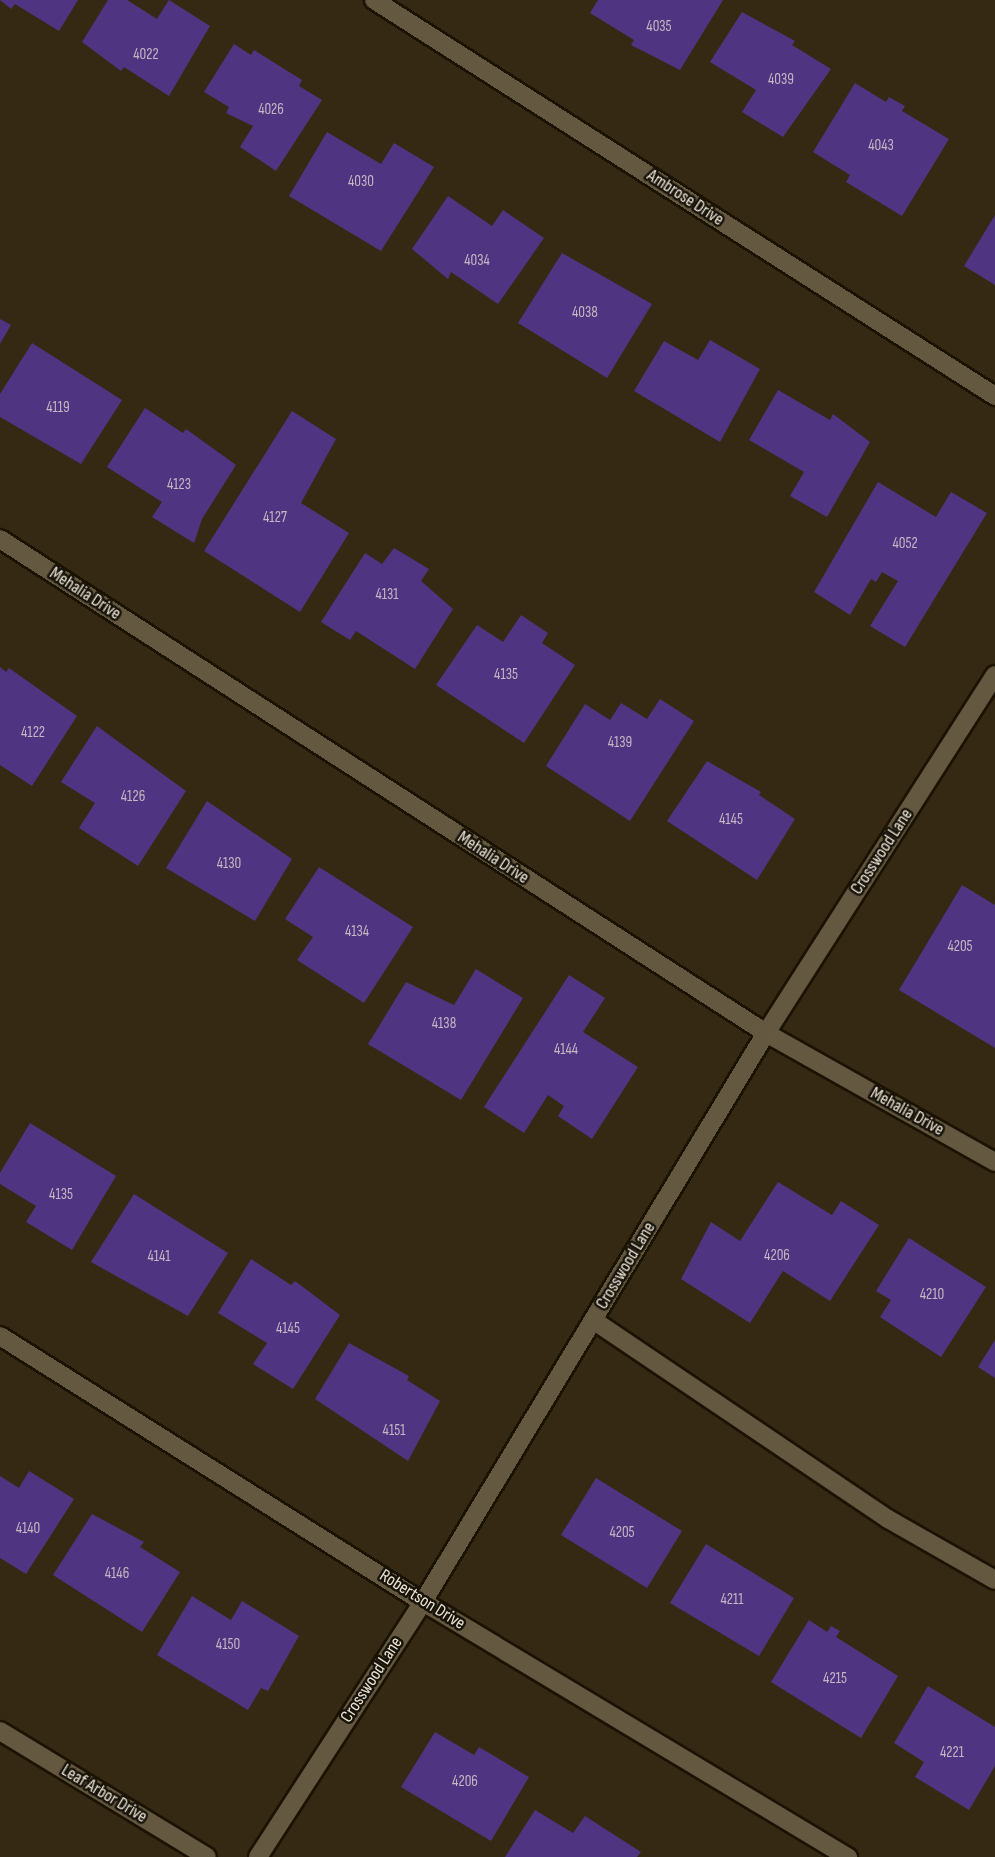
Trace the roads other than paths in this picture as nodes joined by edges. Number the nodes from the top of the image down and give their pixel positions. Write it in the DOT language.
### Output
graph roads {
  1 [pos="374,0"];
  2 [pos="995,396"];
  3 [pos="0,539"];
  4 [pos="995,675"];
  5 [pos="766,1033"];
  6 [pos="995,1162"];
  7 [pos="593,1320"];
  8 [pos="0,1336"];
  9 [pos="995,1580"];
  10 [pos="423,1602"];
  11 [pos="0,1731"];
  12 [pos="207,1857"];
  13 [pos="258,1857"];
  14 [pos="848,1857"];
  1 -- 2 [label="street, Ambrose Drive"];
  3 -- 5 [label="street, Mehalia Drive"];
  4 -- 5 [label="street, Crosswood Lane"];
  5 -- 6 [label="street, Mehalia Drive"];
  5 -- 7 [label="street, Crosswood Lane"];
  7 -- 9 [label="street"];
  7 -- 10 [label="street, Crosswood Lane"];
  8 -- 10 [label="street, Robertson Drive"];
  10 -- 13 [label="street, Crosswood Lane"];
  10 -- 14 [label="street, Robertson Drive"];
  11 -- 12 [label="street, Leaf Arbor Drive"];
}
